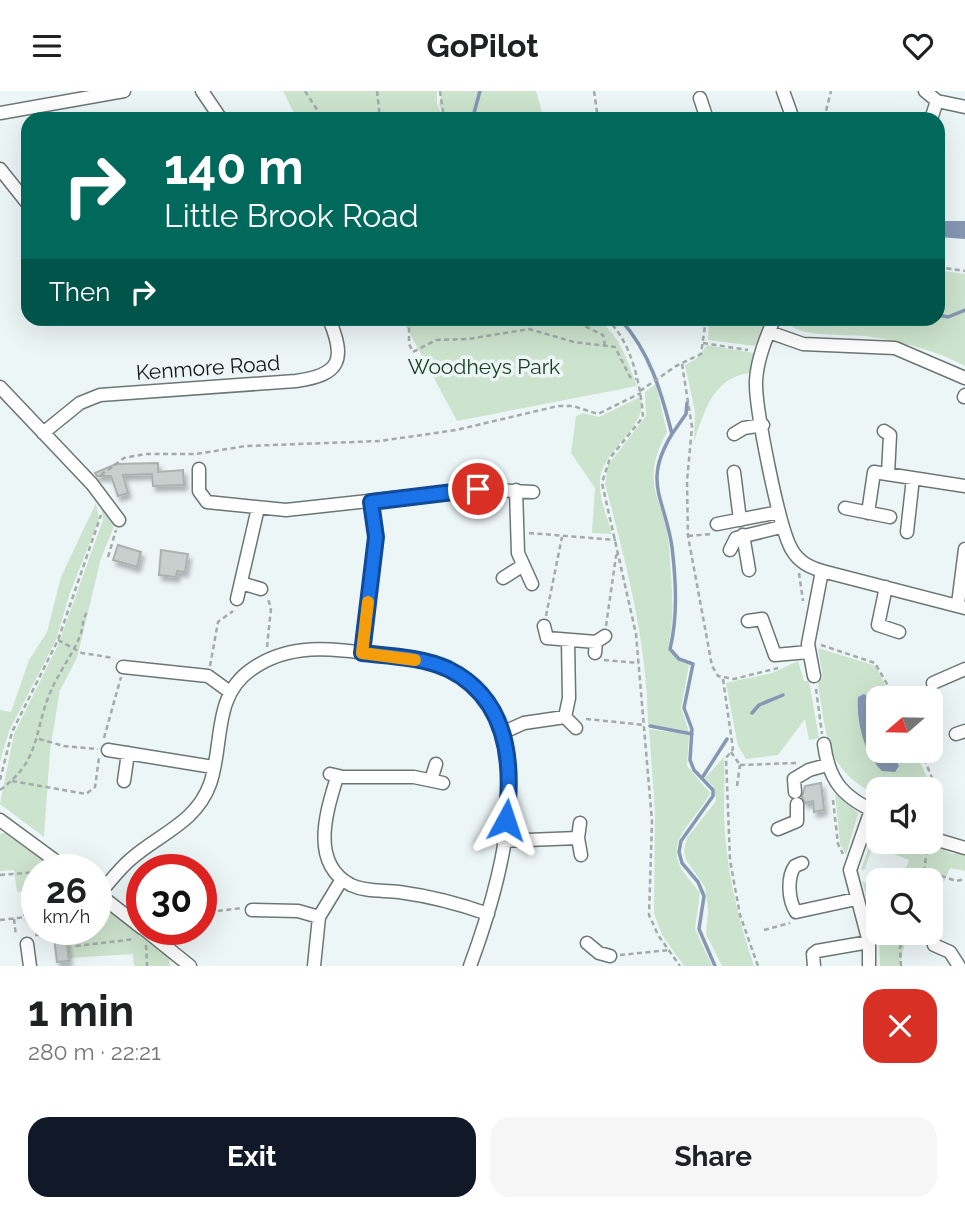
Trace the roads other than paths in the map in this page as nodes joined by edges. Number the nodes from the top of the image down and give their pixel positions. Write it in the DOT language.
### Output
graph roads {
  1 [pos="124,91"];
  2 [pos="202,91"];
  3 [pos="783,91"];
  4 [pos="925,91"];
  5 [pos="700,98"];
  6 [pos="937,101"];
  7 [pos="965,107"];
  8 [pos="216,112"];
  9 [pos="705,112"];
  10 [pos="788,112"];
  11 [pos="933,112"];
  12 [pos="0,113"];
  13 [pos="0,169"];
  14 [pos="21,195"];
  15 [pos="331,326"];
  16 [pos="771,326"];
  17 [pos="769,332"];
  18 [pos="965,379"];
  19 [pos="0,387"];
  20 [pos="763,425"];
  21 [pos="884,431"];
  22 [pos="43,433"];
  23 [pos="734,434"];
  24 [pos="200,469"];
  25 [pos="734,472"];
  26 [pos="881,473"];
  27 [pos="913,478"];
  28 [pos="965,486"];
  29 [pos="516,490"];
  30 [pos="533,492"];
  31 [pos="371,502"];
  32 [pos="258,508"];
  33 [pos="845,508"];
  34 [pos="779,512"];
  35 [pos="868,513"];
  36 [pos="890,517"];
  37 [pos="119,520"];
  38 [pos="740,520"];
  39 [pos="717,524"];
  40 [pos="782,527"];
  41 [pos="907,532"];
  42 [pos="743,535"];
  43 [pos="730,550"];
  44 [pos="965,554"];
  45 [pos="523,566"];
  46 [pos="749,570"];
  47 [pos="822,571"];
  48 [pos="503,578"];
  49 [pos="241,583"];
  50 [pos="532,584"];
  51 [pos="886,587"];
  52 [pos="261,589"];
  53 [pos="237,599"];
  54 [pos="962,606"];
  55 [pos="748,621"];
  56 [pos="544,626"];
  57 [pos="899,632"];
  58 [pos="568,640"];
  59 [pos="599,644"];
  60 [pos="808,648"];
  61 [pos="362,653"];
  62 [pos="123,667"];
  63 [pos="965,669"];
  64 [pos="814,676"];
  65 [pos="933,683"];
  66 [pos="230,692"];
  67 [pos="565,717"];
  68 [pos="576,728"];
  69 [pos="504,732"];
  70 [pos="824,744"];
  71 [pos="104,750"];
  72 [pos="128,753"];
  73 [pos="436,764"];
  74 [pos="827,765"];
  75 [pos="213,767"];
  76 [pos="124,781"];
  77 [pos="866,808"];
  78 [pos="0,820"];
  79 [pos="580,823"];
  80 [pos="778,829"];
  81 [pos="866,833"];
  82 [pos="578,838"];
  83 [pos="503,841"];
  84 [pos="943,842"];
  85 [pos="965,848"];
  86 [pos="46,854"];
  87 [pos="580,855"];
  88 [pos="802,863"];
  89 [pos="112,879"];
  90 [pos="342,879"];
  91 [pos="857,902"];
  92 [pos="112,904"];
  93 [pos="252,910"];
  94 [pos="488,914"];
  95 [pos="126,915"];
  96 [pos="319,917"];
  97 [pos="866,931"];
  98 [pos="866,942"];
  99 [pos="587,943"];
  100 [pos="23,945"];
  101 [pos="164,945"];
  102 [pos="869,945"];
  103 [pos="934,946"];
  104 [pos="602,958"];
  105 [pos="30,966"];
  106 [pos="190,966"];
  107 [pos="311,966"];
  108 [pos="470,966"];
  109 [pos="814,966"];
  110 [pos="869,966"];
  111 [pos="959,966"];
  1 -- 12 [label="street"];
  2 -- 8 [label="street"];
  3 -- 10 [label="street"];
  4 -- 6 [label="street"];
  5 -- 9 [label="street"];
  6 -- 7 [label="street"];
  6 -- 11 [label="street"];
  13 -- 14 [label="street"];
  15 -- 22 [label="street, Kenmore Road"];
  16 -- 17 [label="street"];
  17 -- 18 [label="street"];
  17 -- 20 [label="street"];
  19 -- 22 [label="street"];
  20 -- 23 [label="street"];
  20 -- 34 [label="street"];
  21 -- 26 [label="street"];
  22 -- 37 [label="street"];
  24 -- 32 [label="street"];
  25 -- 38 [label="street"];
  26 -- 27 [label="street"];
  26 -- 35 [label="street"];
  27 -- 28 [label="street"];
  27 -- 41 [label="street"];
  29 -- 30 [label="street"];
  29 -- 31 [label="street"];
  29 -- 45 [label="street"];
  31 -- 32 [label="street"];
  31 -- 61 [label="street"];
  32 -- 49 [label="street"];
  33 -- 35 [label="street"];
  34 -- 38 [label="street"];
  34 -- 40 [label="street"];
  35 -- 36 [label="street"];
  38 -- 39 [label="street"];
  40 -- 42 [label="street"];
  40 -- 47 [label="street"];
  42 -- 43 [label="street"];
  42 -- 46 [label="street"];
  44 -- 54 [label="street"];
  45 -- 48 [label="street"];
  45 -- 50 [label="street"];
  47 -- 51 [label="street"];
  47 -- 60 [label="street"];
  49 -- 52 [label="street"];
  49 -- 53 [label="street"];
  51 -- 54 [label="street"];
  51 -- 57 [label="street"];
  55 -- 60 [label="street"];
  56 -- 58 [label="street"];
  58 -- 59 [label="street"];
  58 -- 67 [label="street"];
  60 -- 64 [label="street"];
  61 -- 66 [label="street"];
  61 -- 69 [label="street"];
  62 -- 66 [label="street"];
  63 -- 65 [label="street"];
  66 -- 75 [label="street"];
  67 -- 68 [label="street"];
  67 -- 69 [label="street"];
  69 -- 83 [label="street"];
  70 -- 74 [label="street"];
  71 -- 72 [label="street"];
  72 -- 75 [label="street"];
  72 -- 76 [label="street"];
  73 -- 90 [label="street"];
  74 -- 77 [label="street"];
  74 -- 80 [label="street"];
  75 -- 89 [label="street"];
  78 -- 86 [label="street"];
  79 -- 82 [label="street"];
  81 -- 91 [label="street"];
  82 -- 83 [label="street"];
  82 -- 87 [label="street"];
  83 -- 94 [label="street"];
  84 -- 85 [label="street"];
  88 -- 91 [label="street"];
  90 -- 94 [label="street"];
  90 -- 96 [label="street"];
  91 -- 97 [label="street"];
  92 -- 95 [label="street"];
  93 -- 96 [label="street"];
  94 -- 108 [label="street"];
  96 -- 107 [label="street"];
  98 -- 109 [label="street"];
  99 -- 104 [label="street"];
  100 -- 105 [label="street"];
  101 -- 106 [label="street"];
  102 -- 110 [label="street"];
  103 -- 111 [label="street"];
}
